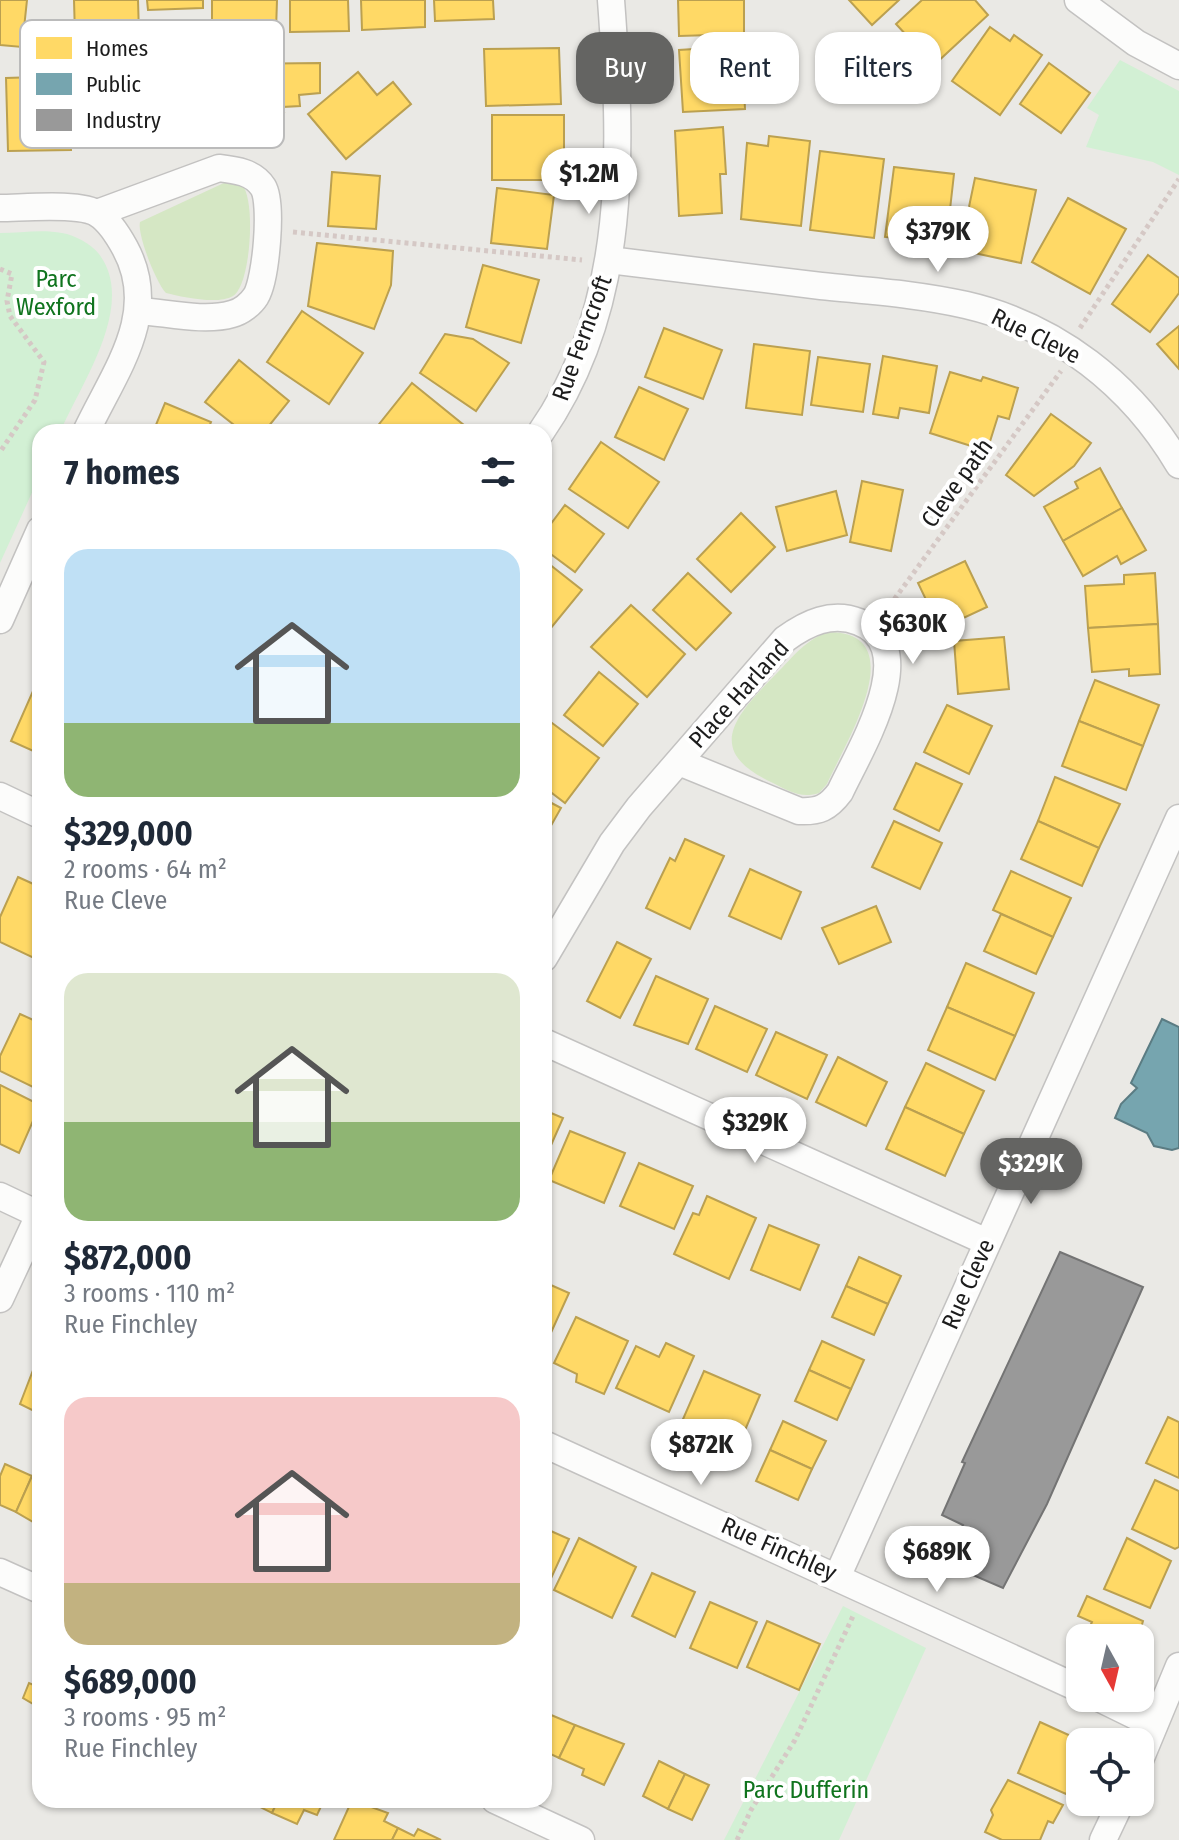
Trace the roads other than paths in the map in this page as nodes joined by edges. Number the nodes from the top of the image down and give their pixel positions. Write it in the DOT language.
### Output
graph roads {
  1 [pos="611,0"];
  2 [pos="1078,0"];
  3 [pos="1179,66"];
  4 [pos="0,208"];
  5 [pos="97,213"];
  6 [pos="598,260"];
  7 [pos="140,311"];
  8 [pos="90,424"];
  9 [pos="546,424"];
  10 [pos="1179,465"];
  11 [pos="32,548"];
  12 [pos="0,620"];
  13 [pos="679,762"];
  14 [pos="0,796"];
  15 [pos="32,811"];
  16 [pos="1179,818"];
  17 [pos="552,944"];
  18 [pos="552,1046"];
  19 [pos="0,1196"];
  20 [pos="32,1210"];
  21 [pos="32,1231"];
  22 [pos="987,1242"];
  23 [pos="0,1299"];
  24 [pos="552,1448"];
  25 [pos="0,1572"];
  26 [pos="838,1575"];
  27 [pos="32,1586"];
  28 [pos="1179,1666"];
  29 [pos="1066,1682"];
  30 [pos="1128,1712"];
  31 [pos="1154,1725"];
  32 [pos="1153,1728"];
  33 [pos="512,1808"];
  34 [pos="1114,1816"];
  35 [pos="581,1840"];
  36 [pos="1103,1840"];
  1 -- 6 [label="street, Rue Ferncroft"];
  2 -- 3 [label="street"];
  4 -- 5 [label="street"];
  5 -- 7 [label="street"];
  5 -- 7 [label="street"];
  6 -- 9 [label="street, Rue Ferncroft"];
  6 -- 10 [label="street, Rue Cleve"];
  7 -- 8 [label="street"];
  11 -- 12 [label="street"];
  13 -- 13 [label="street, Place Harland"];
  13 -- 17 [label="street, Place Harland"];
  14 -- 15 [label="street"];
  16 -- 22 [label="street, Rue Cleve"];
  18 -- 22 [label="street"];
  19 -- 20 [label="street"];
  21 -- 23 [label="street"];
  22 -- 26 [label="street, Rue Cleve"];
  24 -- 26 [label="street, Rue Finchley"];
  25 -- 27 [label="street"];
  26 -- 29 [label="street, Rue Finchley"];
  28 -- 31 [label="street"];
  30 -- 31 [label="street"];
  31 -- 32 [label="street"];
  33 -- 35 [label="street"];
  34 -- 36 [label="street"];
}
